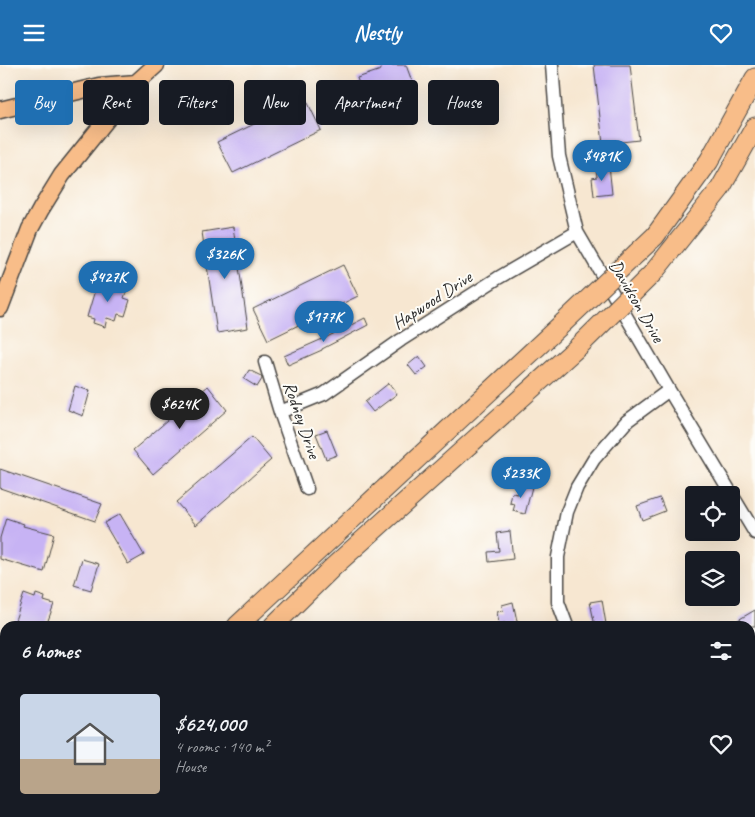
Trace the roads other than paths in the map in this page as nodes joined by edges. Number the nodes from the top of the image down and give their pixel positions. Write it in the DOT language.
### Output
graph roads {
  1 [pos="156,65"];
  2 [pos="552,65"];
  3 [pos="755,77"];
  4 [pos="139,80"];
  5 [pos="83,90"];
  6 [pos="0,110"];
  7 [pos="102,125"];
  8 [pos="755,127"];
  9 [pos="577,232"];
  10 [pos="0,309"];
  11 [pos="265,362"];
  12 [pos="669,390"];
  13 [pos="280,412"];
  14 [pos="307,489"];
  15 [pos="755,533"];
  16 [pos="242,621"];
  17 [pos="278,621"];
  18 [pos="565,621"];
  1 -- 4 [label="main road"];
  2 -- 9 [label="street, Davidson Drive"];
  3 -- 16 [label="highway, bridge"];
  5 -- 6 [label="main road"];
  7 -- 10 [label="main road"];
  8 -- 17 [label="highway, bridge"];
  9 -- 12 [label="street, Davidson Drive"];
  9 -- 13 [label="street, Hapwood Drive"];
  11 -- 13 [label="street, Rodney Drive"];
  12 -- 15 [label="street, Davidson Drive"];
  12 -- 18 [label="street"];
  13 -- 14 [label="street, Rodney Drive"];
}
